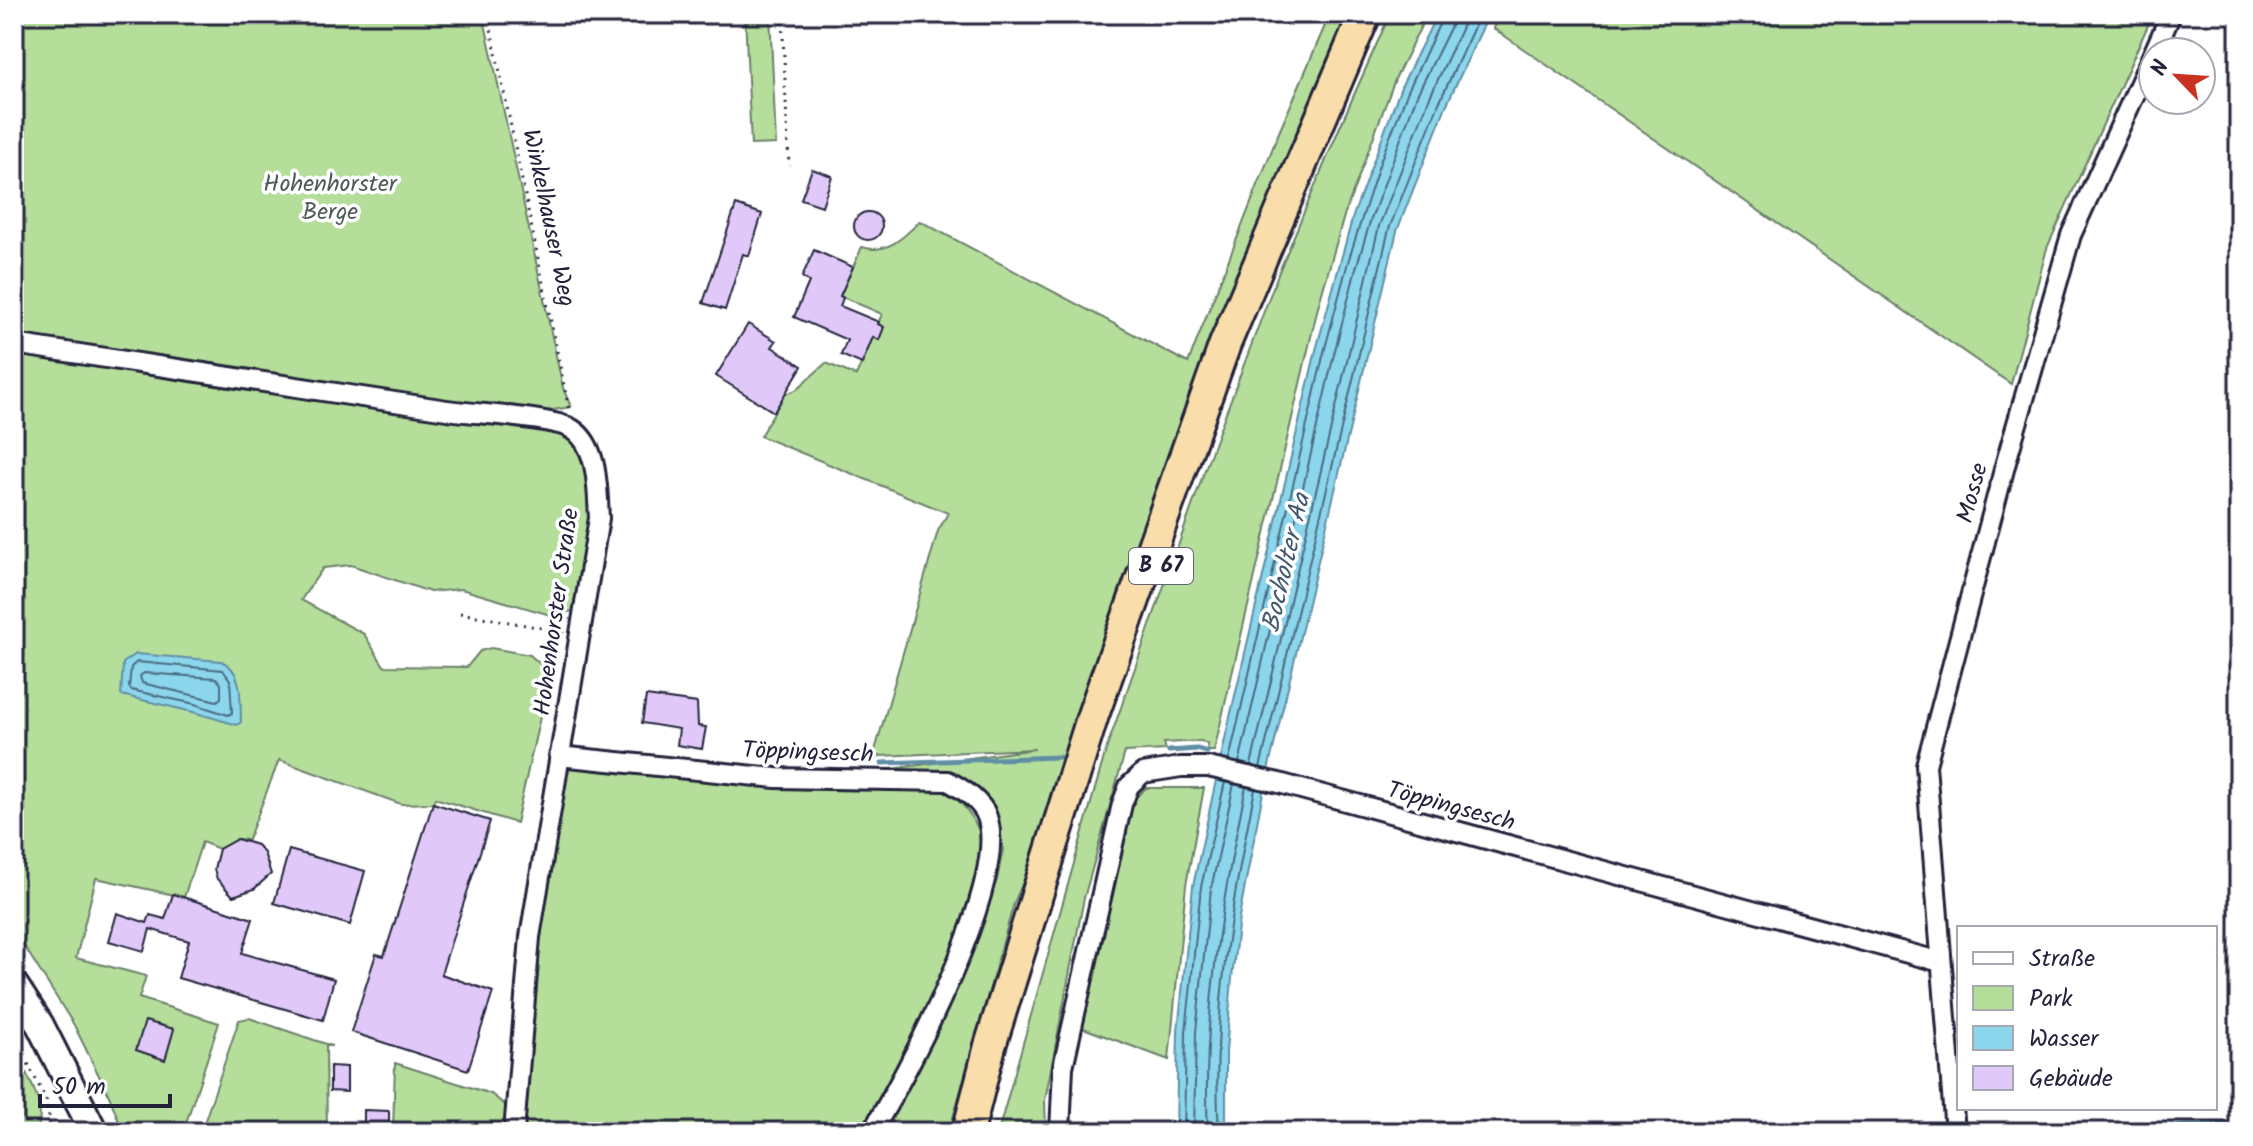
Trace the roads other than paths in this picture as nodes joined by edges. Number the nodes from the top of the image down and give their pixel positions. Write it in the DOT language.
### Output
graph roads {
  1 [pos="1365,14"];
  2 [pos="1379,14"];
  3 [pos="2171,14"];
  4 [pos="2161,36"];
  5 [pos="2137,89"];
  6 [pos="14,344"];
  7 [pos="559,756"];
  8 [pos="1941,962"];
  9 [pos="14,985"];
  10 [pos="94,1132"];
  11 [pos="514,1132"];
  12 [pos="872,1132"];
  13 [pos="968,1132"];
  14 [pos="984,1132"];
  15 [pos="1060,1132"];
  16 [pos="1955,1132"];
  1 -- 13 [label="highway, B 67"];
  2 -- 14 [label="highway, B 67"];
  3 -- 4 [label="street, Mosse"];
  5 -- 8 [label="street, Mosse"];
  6 -- 7 [label="street, Hohenhorster Straße"];
  7 -- 11 [label="street, Hohenhorster Straße"];
  7 -- 12 [label="street, Töppingsesch"];
  8 -- 15 [label="street, Töppingsesch"];
  8 -- 16 [label="street"];
  9 -- 10 [label="main road"];
}
